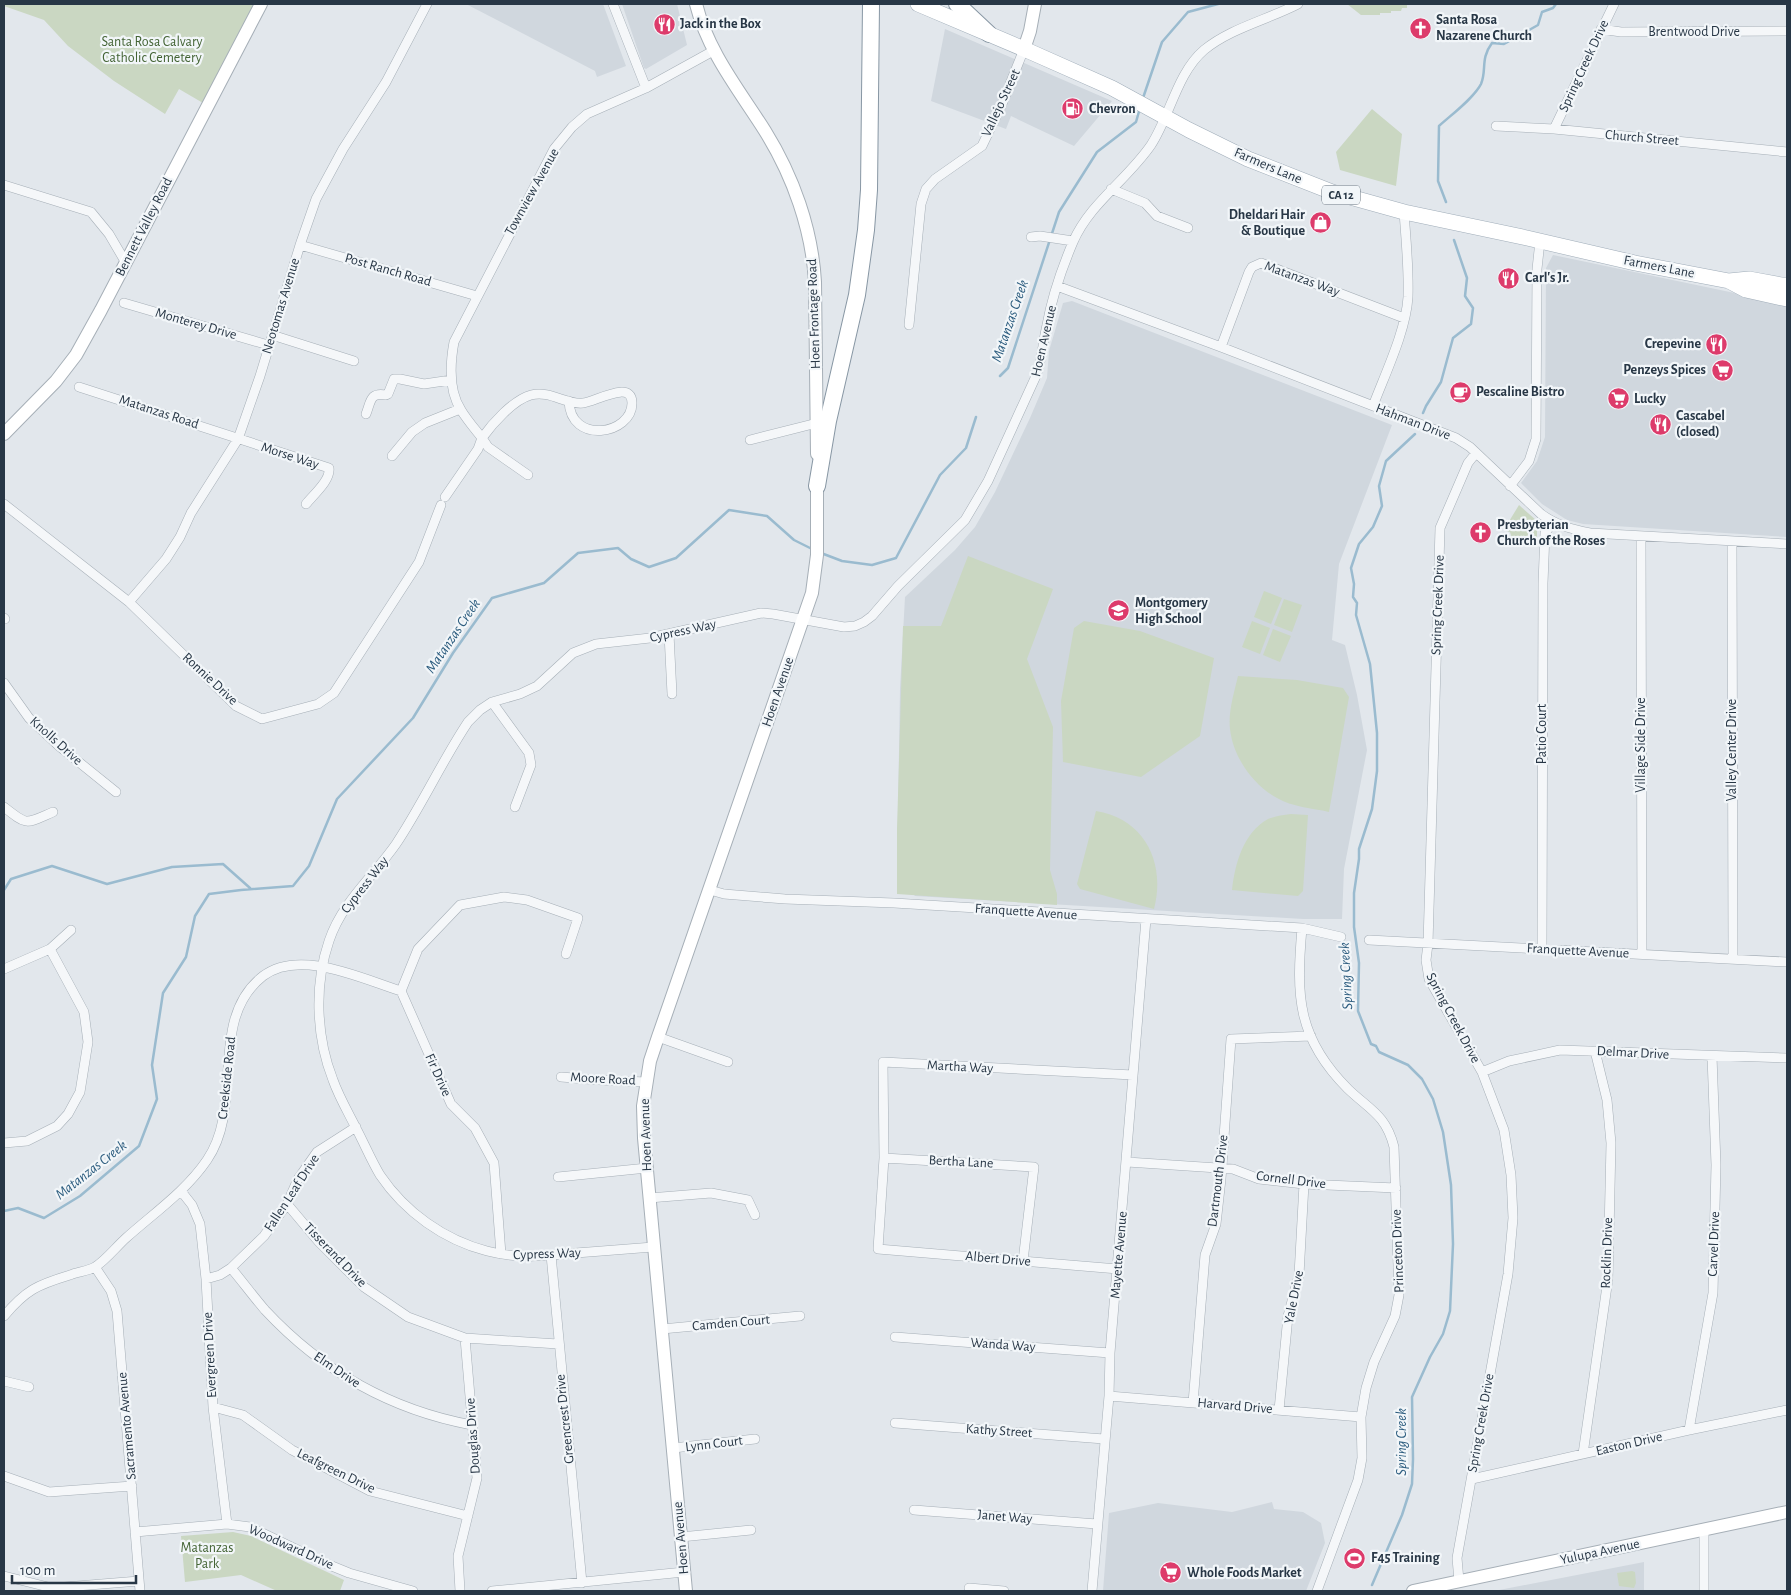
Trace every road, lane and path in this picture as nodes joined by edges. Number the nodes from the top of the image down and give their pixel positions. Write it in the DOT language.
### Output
graph roads {
  1 [pos="262,4"];
  2 [pos="427,4"];
  3 [pos="613,4"];
  4 [pos="696,4"];
  5 [pos="918,4"];
  6 [pos="957,4"];
  7 [pos="1035,4"];
  8 [pos="1298,4"];
  9 [pos="1614,4"];
  10 [pos="872,11"];
  11 [pos="1601,28"];
  12 [pos="1787,31"];
  13 [pos="989,34"];
  14 [pos="1024,49"];
  15 [pos="713,51"];
  16 [pos="646,88"];
  17 [pos="1166,117"];
  18 [pos="1496,126"];
  19 [pos="1554,130"];
  20 [pos="1787,152"];
  21 [pos="4,185"];
  22 [pos="1111,189"];
  23 [pos="1404,212"];
  24 [pos="1188,228"];
  25 [pos="1036,237"];
  26 [pos="1073,241"];
  27 [pos="1540,241"];
  28 [pos="300,245"];
  29 [pos="126,263"];
  30 [pos="1729,281"];
  31 [pos="1057,286"];
  32 [pos="1787,286"];
  33 [pos="477,296"];
  34 [pos="1787,299"];
  35 [pos="124,303"];
  36 [pos="1404,318"];
  37 [pos="909,325"];
  38 [pos="272,335"];
  39 [pos="268,345"];
  40 [pos="1221,347"];
  41 [pos="354,361"];
  42 [pos="451,380"];
  43 [pos="79,387"];
  44 [pos="569,401"];
  45 [pos="1373,406"];
  46 [pos="460,409"];
  47 [pos="366,414"];
  48 [pos="817,423"];
  49 [pos="4,434"];
  50 [pos="482,438"];
  51 [pos="238,439"];
  52 [pos="750,440"];
  53 [pos="1476,453"];
  54 [pos="392,456"];
  55 [pos="528,475"];
  56 [pos="817,486"];
  57 [pos="1510,486"];
  58 [pos="4,504"];
  59 [pos="306,504"];
  60 [pos="1553,522"];
  61 [pos="1641,536"];
  62 [pos="1732,541"];
  63 [pos="1787,544"];
  64 [pos="129,602"];
  65 [pos="802,620"];
  66 [pos="669,634"];
  67 [pos="4,683"];
  68 [pos="672,694"];
  69 [pos="492,702"];
  70 [pos="116,792"];
  71 [pos="4,807"];
  72 [pos="515,807"];
  73 [pos="53,812"];
  74 [pos="710,890"];
  75 [pos="1146,919"];
  76 [pos="1302,928"];
  77 [pos="71,930"];
  78 [pos="1341,937"];
  79 [pos="1369,940"];
  80 [pos="1428,944"];
  81 [pos="50,949"];
  82 [pos="1542,949"];
  83 [pos="566,954"];
  84 [pos="1642,954"];
  85 [pos="1733,958"];
  86 [pos="1787,962"];
  87 [pos="322,966"];
  88 [pos="4,969"];
  89 [pos="401,991"];
  90 [pos="1311,1036"];
  91 [pos="658,1037"];
  92 [pos="1595,1051"];
  93 [pos="1712,1056"];
  94 [pos="1787,1058"];
  95 [pos="728,1062"];
  96 [pos="1482,1072"];
  97 [pos="1133,1075"];
  98 [pos="561,1077"];
  99 [pos="646,1082"];
  100 [pos="356,1127"];
  101 [pos="4,1143"];
  102 [pos="884,1158"];
  103 [pos="1127,1162"];
  104 [pos="647,1168"];
  105 [pos="1221,1168"];
  106 [pos="558,1177"];
  107 [pos="1304,1184"];
  108 [pos="1396,1188"];
  109 [pos="181,1191"];
  110 [pos="649,1198"];
  111 [pos="287,1204"];
  112 [pos="755,1215"];
  113 [pos="653,1247"];
  114 [pos="501,1254"];
  115 [pos="550,1255"];
  116 [pos="1023,1261"];
  117 [pos="95,1267"];
  118 [pos="231,1268"];
  119 [pos="1118,1269"];
  120 [pos="206,1279"];
  121 [pos="4,1316"];
  122 [pos="800,1316"];
  123 [pos="662,1329"];
  124 [pos="895,1337"];
  125 [pos="465,1338"];
  126 [pos="558,1344"];
  127 [pos="1110,1353"];
  128 [pos="4,1381"];
  129 [pos="29,1387"];
  130 [pos="1109,1396"];
  131 [pos="1193,1403"];
  132 [pos="213,1407"];
  133 [pos="1279,1410"];
  134 [pos="1787,1410"];
  135 [pos="1361,1417"];
  136 [pos="895,1423"];
  137 [pos="472,1426"];
  138 [pos="1689,1430"];
  139 [pos="755,1439"];
  140 [pos="1104,1439"];
  141 [pos="673,1448"];
  142 [pos="1583,1454"];
  143 [pos="4,1476"];
  144 [pos="1472,1479"];
  145 [pos="132,1486"];
  146 [pos="914,1510"];
  147 [pos="1787,1512"];
  148 [pos="468,1516"];
  149 [pos="227,1524"];
  150 [pos="1097,1524"];
  151 [pos="751,1530"];
  152 [pos="1704,1530"];
  153 [pos="135,1532"];
  154 [pos="681,1537"];
  155 [pos="684,1572"];
  156 [pos="4,1576"];
  157 [pos="1459,1581"];
  158 [pos="139,1582"];
  159 [pos="582,1583"];
  160 [pos="969,1588"];
  161 [pos="140,1591"];
  162 [pos="413,1591"];
  163 [pos="460,1591"];
  164 [pos="492,1591"];
  165 [pos="686,1591"];
  166 [pos="1004,1591"];
  167 [pos="1092,1591"];
  168 [pos="1317,1591"];
  169 [pos="1413,1591"];
  170 [pos="1704,1591"];
  1 -- 29 [label="street, Bennett Valley Road"];
  2 -- 28 [label="street, Neotomas Avenue"];
  3 -- 16 [label="street"];
  4 -- 15 [label="street, Hoen Frontage Road"];
  5 -- 13 [label="main road, Farmers Lane / CA 12"];
  6 -- 13 [label="highway, CA 12"];
  7 -- 14 [label="street, Vallejo Street"];
  8 -- 17 [label="street, Hoen Avenue"];
  9 -- 11 [label="street, Spring Creek Drive"];
  10 -- 56 [label="highway"];
  11 -- 12 [label="street, Brentwood Drive"];
  11 -- 19 [label="street, Spring Creek Drive"];
  13 -- 14 [label="main road, Farmers Lane / CA 12"];
  14 -- 17 [label="main road, Farmers Lane / CA 12"];
  14 -- 37 [label="street, Vallejo Street"];
  15 -- 16 [label="street, Townview Avenue"];
  15 -- 48 [label="street, Hoen Frontage Road"];
  16 -- 33 [label="street, Townview Avenue"];
  17 -- 22 [label="street, Hoen Avenue"];
  17 -- 23 [label="main road, Farmers Lane / CA 12"];
  18 -- 19 [label="street, Church Street"];
  19 -- 20 [label="street, Church Street"];
  21 -- 29 [label="street"];
  22 -- 24 [label="street"];
  22 -- 26 [label="street, Hoen Avenue"];
  23 -- 27 [label="main road, Farmers Lane / CA 12"];
  23 -- 36 [label="street"];
  25 -- 26 [label="street"];
  26 -- 31 [label="street, Hoen Avenue"];
  27 -- 30 [label="main road, Farmers Lane / CA 12"];
  27 -- 57 [label="street"];
  28 -- 33 [label="street, Post Ranch Road"];
  28 -- 38 [label="street, Neotomas Avenue"];
  29 -- 49 [label="street, Bennett Valley Road"];
  30 -- 32 [label="main road, Farmers Lane / CA 12"];
  30 -- 34 [label="main road, Farmers Lane / CA 12"];
  31 -- 40 [label="street, Hahman Drive"];
  31 -- 65 [label="street, Hoen Avenue"];
  33 -- 42 [label="street, Townview Avenue"];
  35 -- 39 [label="street, Monterey Drive"];
  36 -- 40 [label="street, Matanzas Way"];
  36 -- 45 [label="street"];
  38 -- 39 [label="street, Neotomas Avenue"];
  38 -- 41 [label="street"];
  39 -- 51 [label="street, Neotomas Avenue"];
  40 -- 45 [label="street, Hahman Drive"];
  42 -- 46 [label="street, Townview Avenue"];
  42 -- 47 [label="street"];
  43 -- 51 [label="street, Matanzas Road"];
  44 -- 44 [label="street"];
  44 -- 50 [label="street"];
  45 -- 53 [label="street, Hahman Drive"];
  46 -- 50 [label="street, Townview Avenue"];
  46 -- 54 [label="street"];
  48 -- 52 [label="street"];
  48 -- 56 [label="street, Hoen Frontage Road"];
  50 -- 55 [label="street, Townview Avenue"];
  50 -- 64 [label="street, Ronnie Drive"];
  51 -- 59 [label="street, Morse Way"];
  51 -- 64 [label="street, Neotomas Avenue"];
  53 -- 57 [label="street, Hahman Drive"];
  53 -- 80 [label="street, Spring Creek Drive"];
  56 -- 65 [label="street, Hoen Frontage Road"];
  57 -- 60 [label="street, Hahman Drive"];
  58 -- 64 [label="street, Ronnie Drive"];
  60 -- 61 [label="street, Hahman Drive"];
  60 -- 82 [label="street, Patio Court"];
  61 -- 62 [label="street, Hahman Drive"];
  61 -- 84 [label="street, Village Side Drive"];
  62 -- 63 [label="street, Hahman Drive"];
  62 -- 85 [label="street, Valley Center Drive"];
  65 -- 66 [label="street, Cypress Way"];
  65 -- 74 [label="street, Hoen Avenue"];
  66 -- 68 [label="street"];
  66 -- 69 [label="street, Cypress Way"];
  67 -- 70 [label="street, Knolls Drive"];
  69 -- 72 [label="street"];
  69 -- 87 [label="street, Cypress Way"];
  71 -- 73 [label="street"];
  74 -- 75 [label="street, Franquette Avenue"];
  74 -- 91 [label="street, Hoen Avenue"];
  75 -- 76 [label="street, Franquette Avenue"];
  75 -- 97 [label="street, Mayette Avenue"];
  76 -- 78 [label="street, Franquette Avenue"];
  76 -- 90 [label="street, Princeton Drive"];
  77 -- 81 [label="street"];
  79 -- 80 [label="street, Franquette Avenue"];
  80 -- 82 [label="street, Franquette Avenue"];
  80 -- 96 [label="street, Spring Creek Drive"];
  81 -- 88 [label="street"];
  81 -- 101 [label="street"];
  82 -- 84 [label="street, Franquette Avenue"];
  83 -- 89 [label="street"];
  84 -- 85 [label="street, Franquette Avenue"];
  85 -- 86 [label="street, Franquette Avenue"];
  87 -- 89 [label="street, Creekside Road"];
  87 -- 100 [label="street, Cypress Way"];
  87 -- 109 [label="street, Creekside Road"];
  89 -- 114 [label="street, Fir Drive"];
  90 -- 105 [label="street, Dartmouth Drive"];
  90 -- 108 [label="street, Princeton Drive"];
  91 -- 95 [label="street"];
  91 -- 99 [label="street, Hoen Avenue"];
  92 -- 93 [label="street, Delmar Drive"];
  92 -- 96 [label="street, Delmar Drive"];
  92 -- 142 [label="street, Rocklin Drive"];
  93 -- 94 [label="street, Delmar Drive"];
  93 -- 138 [label="street, Carvel Drive"];
  96 -- 144 [label="street, Spring Creek Drive"];
  97 -- 102 [label="street, Martha Way"];
  97 -- 103 [label="street, Mayette Avenue"];
  98 -- 99 [label="street, Moore Road"];
  99 -- 104 [label="street, Hoen Avenue"];
  100 -- 111 [label="street, Fallen Leaf Drive"];
  100 -- 114 [label="street, Cypress Way"];
  102 -- 116 [label="street, Albert Drive"];
  102 -- 116 [label="street, Bertha Lane"];
  103 -- 105 [label="street, Cornell Drive"];
  103 -- 119 [label="street, Mayette Avenue"];
  104 -- 106 [label="street"];
  104 -- 110 [label="street, Hoen Avenue"];
  105 -- 107 [label="street, Cornell Drive"];
  105 -- 131 [label="street, Dartmouth Drive"];
  107 -- 108 [label="street, Cornell Drive"];
  107 -- 133 [label="street, Yale Drive"];
  108 -- 135 [label="street, Princeton Drive"];
  109 -- 117 [label="street, Creekside Road"];
  109 -- 120 [label="street, Evergreen Drive"];
  110 -- 112 [label="street"];
  110 -- 113 [label="street, Hoen Avenue"];
  111 -- 118 [label="street, Fallen Leaf Drive"];
  111 -- 125 [label="street, Tisserand Drive"];
  113 -- 115 [label="street, Cypress Way"];
  113 -- 123 [label="street, Hoen Avenue"];
  114 -- 115 [label="street, Cypress Way"];
  115 -- 126 [label="street, Greencrest Drive"];
  116 -- 119 [label="street, Albert Drive"];
  117 -- 121 [label="street, Creekside Road"];
  117 -- 145 [label="street, Sacramento Avenue"];
  118 -- 120 [label="street, Fallen Leaf Drive"];
  118 -- 137 [label="street, Elm Drive"];
  119 -- 127 [label="street, Mayette Avenue"];
  120 -- 132 [label="street, Evergreen Drive"];
  122 -- 123 [label="street, Camden Court"];
  123 -- 141 [label="street, Hoen Avenue"];
  124 -- 127 [label="street, Wanda Way"];
  125 -- 126 [label="street, Tisserand Drive"];
  125 -- 137 [label="street, Douglas Drive"];
  126 -- 159 [label="street, Greencrest Drive"];
  127 -- 130 [label="street, Mayette Avenue"];
  128 -- 129 [label="street"];
  130 -- 131 [label="street, Harvard Drive"];
  130 -- 140 [label="street, Mayette Avenue"];
  131 -- 133 [label="street, Harvard Drive"];
  132 -- 148 [label="street, Leafgreen Drive"];
  132 -- 149 [label="street, Evergreen Drive"];
  133 -- 135 [label="street, Harvard Drive"];
  134 -- 138 [label="street, Easton Drive"];
  135 -- 168 [label="street, Princeton Drive"];
  136 -- 140 [label="street, Kathy Street"];
  137 -- 148 [label="street, Douglas Drive"];
  138 -- 142 [label="street, Easton Drive"];
  139 -- 141 [label="street, Lynn Court"];
  140 -- 150 [label="street, Mayette Avenue"];
  141 -- 154 [label="street, Hoen Avenue"];
  142 -- 144 [label="street, Easton Drive"];
  143 -- 145 [label="street"];
  144 -- 157 [label="street, Spring Creek Drive"];
  145 -- 153 [label="street, Sacramento Avenue"];
  146 -- 150 [label="street, Janet Way"];
  147 -- 152 [label="street, Yulupa Avenue"];
  148 -- 163 [label="street, Douglas Drive"];
  149 -- 153 [label="street, Woodward Drive"];
  149 -- 162 [label="street, Woodward Drive"];
  150 -- 167 [label="street, Mayette Avenue"];
  151 -- 154 [label="street"];
  152 -- 157 [label="street, Yulupa Avenue"];
  152 -- 170 [label="street"];
  153 -- 158 [label="street, Sacramento Avenue"];
  154 -- 155 [label="street, Hoen Avenue"];
  155 -- 159 [label="street"];
  155 -- 165 [label="street, Hoen Avenue"];
  156 -- 158 [label="street"];
  157 -- 169 [label="street, Yulupa Avenue"];
  158 -- 161 [label="street, Sacramento Avenue"];
  159 -- 164 [label="street"];
  160 -- 166 [label="street"];
}
